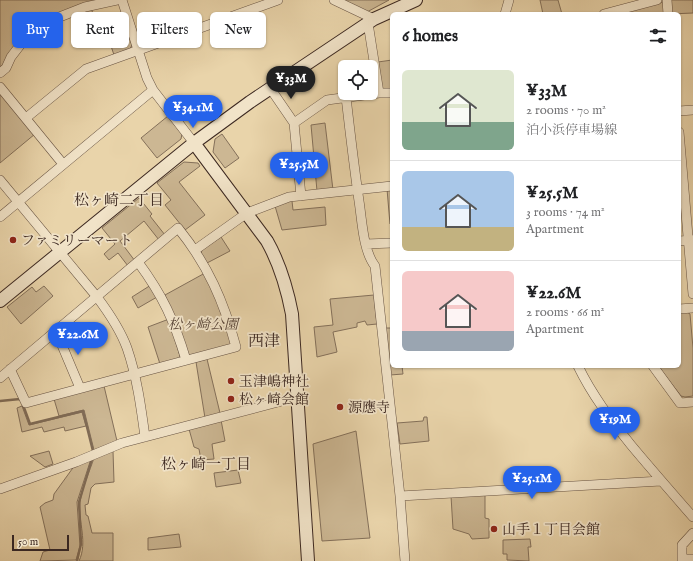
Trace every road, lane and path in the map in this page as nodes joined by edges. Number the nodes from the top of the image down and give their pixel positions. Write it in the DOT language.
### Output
graph roads {
  1 [pos="117,0"];
  2 [pos="122,0"];
  3 [pos="278,0"];
  4 [pos="334,0"];
  5 [pos="416,0"];
  6 [pos="509,0"];
  7 [pos="618,0"];
  8 [pos="656,0"];
  9 [pos="667,0"];
  10 [pos="619,10"];
  11 [pos="390,12"];
  12 [pos="390,12"];
  13 [pos="506,12"];
  14 [pos="612,12"];
  15 [pos="668,12"];
  16 [pos="371,21"];
  17 [pos="138,50"];
  18 [pos="375,60"];
  19 [pos="0,73"];
  20 [pos="0,87"];
  21 [pos="270,88"];
  22 [pos="153,90"];
  23 [pos="378,93"];
  24 [pos="390,93"];
  25 [pos="338,98"];
  26 [pos="346,100"];
  27 [pos="693,110"];
  28 [pos="681,111"];
  29 [pos="26,118"];
  30 [pos="294,123"];
  31 [pos="194,143"];
  32 [pos="63,164"];
  33 [pos="681,177"];
  34 [pos="0,180"];
  35 [pos="390,186"];
  36 [pos="358,191"];
  37 [pos="301,196"];
  38 [pos="18,202"];
  39 [pos="247,213"];
  40 [pos="0,217"];
  41 [pos="691,240"];
  42 [pos="681,241"];
  43 [pos="390,243"];
  44 [pos="366,244"];
  45 [pos="195,250"];
  46 [pos="59,252"];
  47 [pos="138,262"];
  48 [pos="693,294"];
  49 [pos="97,297"];
  50 [pos="0,301"];
  51 [pos="693,308"];
  52 [pos="681,309"];
  53 [pos="56,331"];
  54 [pos="186,360"];
  55 [pos="579,368"];
  56 [pos="654,368"];
  57 [pos="10,369"];
  58 [pos="134,374"];
  59 [pos="0,378"];
  60 [pos="80,388"];
  61 [pos="297,397"];
  62 [pos="693,402"];
  63 [pos="145,437"];
  64 [pos="661,481"];
  65 [pos="0,490"];
  66 [pos="400,496"];
  67 [pos="693,517"];
  68 [pos="693,533"];
  69 [pos="693,559"];
  70 [pos="682,560"];
  71 [pos="308,561"];
  72 [pos="405,561"];
  1 -- 19 [label="street"];
  2 -- 17 [label="street"];
  3 -- 17 [label="street"];
  4 -- 16 [label="street"];
  5 -- 11 [label="main road"];
  6 -- 13 [label="street"];
  7 -- 10 [label="street"];
  8 -- 10 [label="street"];
  9 -- 15 [label="street"];
  10 -- 14 [label="street"];
  12 -- 16 [label="main road"];
  16 -- 18 [label="street"];
  16 -- 21 [label="main road"];
  17 -- 22 [label="street"];
  17 -- 29 [label="street"];
  20 -- 29 [label="street"];
  21 -- 30 [label="street"];
  21 -- 31 [label="main road"];
  22 -- 31 [label="street"];
  22 -- 32 [label="street"];
  23 -- 24 [label="street"];
  25 -- 30 [label="street"];
  26 -- 36 [label="street"];
  27 -- 28 [label="street"];
  29 -- 32 [label="street"];
  30 -- 37 [label="street"];
  31 -- 39 [label="main road"];
  31 -- 46 [label="main road"];
  32 -- 38 [label="street"];
  33 -- 41 [label="street"];
  34 -- 38 [label="street"];
  35 -- 36 [label="street"];
  36 -- 37 [label="street"];
  36 -- 44 [label="street"];
  37 -- 39 [label="street"];
  38 -- 40 [label="street"];
  38 -- 46 [label="street"];
  39 -- 45 [label="street"];
  39 -- 61 [label="main road"];
  41 -- 42 [label="street"];
  41 -- 48 [label="street"];
  43 -- 44 [label="street"];
  44 -- 66 [label="street"];
  45 -- 47 [label="street"];
  45 -- 54 [label="street"];
  46 -- 49 [label="street"];
  46 -- 50 [label="main road"];
  47 -- 49 [label="street"];
  47 -- 54 [label="street"];
  49 -- 53 [label="street"];
  49 -- 58 [label="street"];
  51 -- 52 [label="street"];
  53 -- 57 [label="street"];
  53 -- 60 [label="street"];
  54 -- 58 [label="street"];
  55 -- 64 [label="street"];
  56 -- 62 [label="street"];
  57 -- 59 [label="street"];
  57 -- 60 [label="street"];
  58 -- 60 [label="street"];
  58 -- 63 [label="street"];
  61 -- 63 [label="street"];
  61 -- 71 [label="main road"];
  63 -- 65 [label="street"];
  64 -- 66 [label="street"];
  64 -- 67 [label="street"];
  66 -- 72 [label="street"];
  68 -- 70 [label="street"];
  69 -- 70 [label="street"];
}
